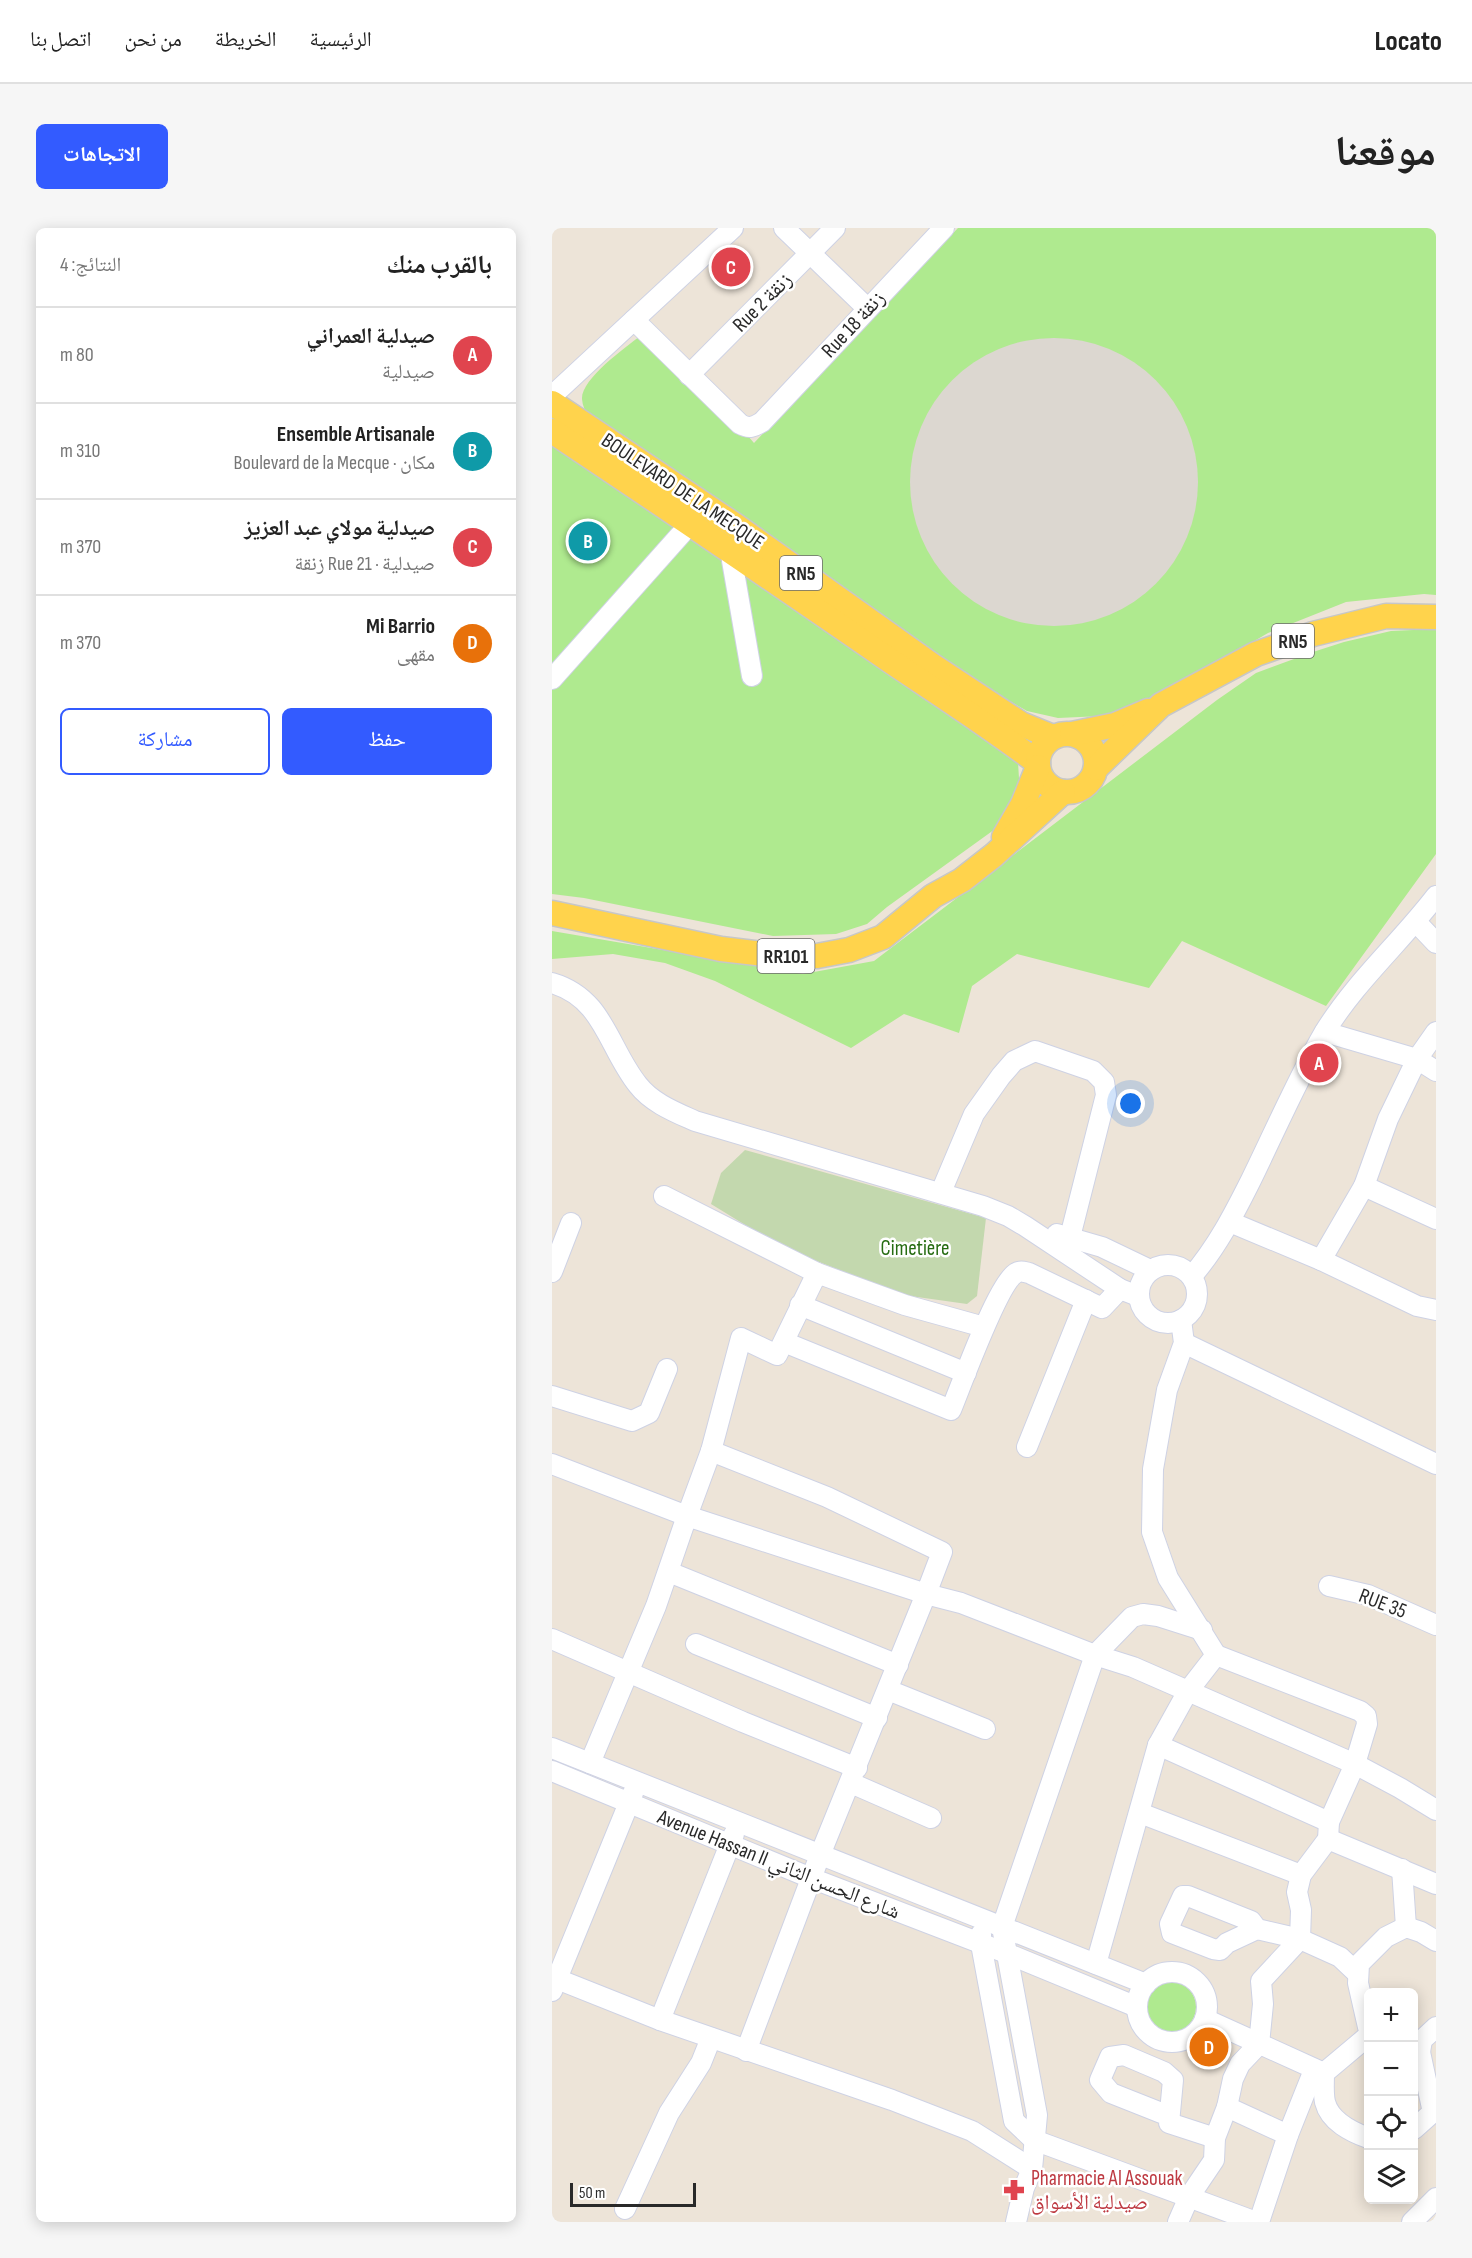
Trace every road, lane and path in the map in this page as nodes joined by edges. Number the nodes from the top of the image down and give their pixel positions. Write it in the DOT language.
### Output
graph roads {
  1 [pos="784,228"];
  2 [pos="834,228"];
  3 [pos="944,228"];
  4 [pos="725,230"];
  5 [pos="810,254"];
  6 [pos="867,308"];
  7 [pos="634,320"];
  8 [pos="689,375"];
  9 [pos="554,407"];
  10 [pos="552,431"];
  11 [pos="691,523"];
  12 [pos="729,549"];
  13 [pos="1436,617"];
  14 [pos="927,674"];
  15 [pos="752,676"];
  16 [pos="552,679"];
  17 [pos="1161,705"];
  18 [pos="1063,736"];
  19 [pos="1038,765"];
  20 [pos="1096,768"];
  21 [pos="1063,792"];
  22 [pos="994,855"];
  23 [pos="1436,896"];
  24 [pos="552,914"];
  25 [pos="1416,922"];
  26 [pos="1436,943"];
  27 [pos="552,983"];
  28 [pos="1325,1032"];
  29 [pos="1436,1032"];
  30 [pos="1417,1059"];
  31 [pos="1436,1071"];
  32 [pos="1364,1185"];
  33 [pos="941,1192"];
  34 [pos="664,1196"];
  35 [pos="1436,1219"];
  36 [pos="571,1222"];
  37 [pos="1230,1222"];
  38 [pos="1025,1226"];
  39 [pos="1070,1237"];
  40 [pos="1321,1260"];
  41 [pos="1150,1269"];
  42 [pos="552,1272"];
  43 [pos="817,1273"];
  44 [pos="1192,1276"];
  45 [pos="1120,1288"];
  46 [pos="1138,1296"];
  47 [pos="1086,1300"];
  48 [pos="800,1305"];
  49 [pos="1436,1310"];
  50 [pos="1181,1320"];
  51 [pos="984,1327"];
  52 [pos="784,1342"];
  53 [pos="1184,1343"];
  54 [pos="667,1369"];
  55 [pos="966,1373"];
  56 [pos="552,1396"];
  57 [pos="1027,1447"];
  58 [pos="711,1451"];
  59 [pos="552,1464"];
  60 [pos="1436,1464"];
  61 [pos="687,1516"];
  62 [pos="669,1572"];
  63 [pos="1329,1586"];
  64 [pos="926,1594"];
  65 [pos="1436,1625"];
  66 [pos="1202,1630"];
  67 [pos="552,1639"];
  68 [pos="696,1644"];
  69 [pos="1095,1655"];
  70 [pos="1216,1655"];
  71 [pos="898,1665"];
  72 [pos="630,1673"];
  73 [pos="888,1690"];
  74 [pos="1188,1691"];
  75 [pos="877,1718"];
  76 [pos="985,1729"];
  77 [pos="1158,1745"];
  78 [pos="552,1748"];
  79 [pos="590,1763"];
  80 [pos="1355,1764"];
  81 [pos="552,1771"];
  82 [pos="854,1775"];
  83 [pos="637,1782"];
  84 [pos="629,1804"];
  85 [pos="1436,1810"];
  86 [pos="1140,1813"];
  87 [pos="930,1818"];
  88 [pos="739,1823"];
  89 [pos="1328,1830"];
  90 [pos="730,1845"];
  91 [pos="820,1855"];
  92 [pos="1402,1869"];
  93 [pos="1301,1875"];
  94 [pos="811,1878"];
  95 [pos="1436,1884"];
  96 [pos="981,1919"];
  97 [pos="1002,1927"];
  98 [pos="1406,1927"];
  99 [pos="1257,1929"];
  100 [pos="1300,1939"];
  101 [pos="1436,1941"];
  102 [pos="981,1944"];
  103 [pos="1006,1953"];
  104 [pos="1096,1965"];
  105 [pos="1358,1974"];
  106 [pos="554,1982"];
  107 [pos="1146,1984"];
  108 [pos="1137,2007"];
  109 [pos="1364,2009"];
  110 [pos="1205,2019"];
  111 [pos="660,2020"];
  112 [pos="1436,2027"];
  113 [pos="711,2038"];
  114 [pos="1364,2039"];
  115 [pos="1259,2044"];
  116 [pos="1418,2049"];
  117 [pos="746,2050"];
  118 [pos="1418,2055"];
  119 [pos="1319,2071"];
  120 [pos="1227,2107"];
  121 [pos="1434,2114"];
  122 [pos="1169,2116"];
  123 [pos="1418,2125"];
  124 [pos="1288,2135"];
  125 [pos="1364,2136"];
  126 [pos="1215,2138"];
  127 [pos="1034,2140"];
  128 [pos="1032,2169"];
  129 [pos="1189,2197"];
  130 [pos="1436,2198"];
  131 [pos="625,2209"];
  132 [pos="1016,2222"];
  133 [pos="1178,2222"];
  134 [pos="1257,2222"];
  135 [pos="1412,2222"];
  1 -- 5 [label="street"];
  2 -- 5 [label="street, Rue 2 زنقة"];
  3 -- 6 [label="street, Rue 18 زنقة"];
  4 -- 7 [label="street"];
  5 -- 6 [label="street"];
  5 -- 8 [label="street, Rue 2 زنقة"];
  6 -- 8 [label="street, Rue 18 زنقة"];
  7 -- 8 [label="street"];
  7 -- 9 [label="street"];
  9 -- 14 [label="main road, BOULEVARD DE LA MECQUE / RN5"];
  10 -- 11 [label="main road, BOULEVARD DE LA MECQUE / RN5"];
  11 -- 12 [label="main road, BOULEVARD DE LA MECQUE / RN5"];
  11 -- 16 [label="street"];
  12 -- 14 [label="main road, BOULEVARD DE LA MECQUE / RN5"];
  12 -- 15 [label="street"];
  13 -- 17 [label="main road, RN5"];
  14 -- 18 [label="main road, BOULEVARD DE LA MECQUE / RN5"];
  14 -- 19 [label="main road, BOULEVARD DE LA MECQUE / RN5"];
  17 -- 18 [label="main road, RN5"];
  17 -- 20 [label="main road, RN5"];
  18 -- 19 [label="main road"];
  18 -- 20 [label="main road, RN5"];
  19 -- 21 [label="main road, RN5"];
  19 -- 22 [label="main road, RR101"];
  20 -- 21 [label="main road, RN5"];
  21 -- 22 [label="main road, RR101"];
  22 -- 24 [label="main road, RR101"];
  23 -- 25 [label="street"];
  25 -- 26 [label="street"];
  25 -- 28 [label="street"];
  27 -- 33 [label="street"];
  28 -- 30 [label="street"];
  28 -- 37 [label="street"];
  29 -- 30 [label="street"];
  30 -- 31 [label="street"];
  30 -- 32 [label="street"];
  32 -- 35 [label="street"];
  32 -- 40 [label="street"];
  33 -- 38 [label="street"];
  33 -- 39 [label="street"];
  34 -- 43 [label="street"];
  36 -- 42 [label="street"];
  37 -- 40 [label="street"];
  37 -- 44 [label="street"];
  38 -- 39 [label="street"];
  38 -- 45 [label="street"];
  39 -- 41 [label="street"];
  40 -- 49 [label="street"];
  41 -- 44 [label="street"];
  41 -- 46 [label="street"];
  43 -- 48 [label="street"];
  43 -- 51 [label="street"];
  44 -- 50 [label="street"];
  45 -- 46 [label="street"];
  45 -- 47 [label="street"];
  46 -- 50 [label="street"];
  47 -- 51 [label="street"];
  47 -- 57 [label="street"];
  48 -- 52 [label="street"];
  48 -- 55 [label="street"];
  50 -- 53 [label="street"];
  51 -- 55 [label="street"];
  52 -- 55 [label="street"];
  52 -- 58 [label="street"];
  53 -- 60 [label="street"];
  53 -- 66 [label="street"];
  54 -- 56 [label="street"];
  58 -- 61 [label="street"];
  58 -- 64 [label="street"];
  59 -- 61 [label="street"];
  61 -- 62 [label="street"];
  61 -- 64 [label="street"];
  62 -- 71 [label="street"];
  62 -- 72 [label="street"];
  63 -- 65 [label="street, RUE 35"];
  64 -- 69 [label="street"];
  64 -- 71 [label="street"];
  66 -- 69 [label="street"];
  66 -- 70 [label="street"];
  67 -- 72 [label="street"];
  68 -- 75 [label="street"];
  69 -- 74 [label="street"];
  69 -- 97 [label="street"];
  70 -- 74 [label="street"];
  70 -- 80 [label="street"];
  71 -- 73 [label="street"];
  72 -- 79 [label="street"];
  72 -- 82 [label="street"];
  73 -- 75 [label="street"];
  73 -- 76 [label="street"];
  74 -- 77 [label="street"];
  74 -- 80 [label="street"];
  75 -- 82 [label="street"];
  77 -- 86 [label="street"];
  77 -- 89 [label="street"];
  78 -- 79 [label="street, Avenue Hassan II شارع الحسن الثاني"];
  79 -- 83 [label="street, Avenue Hassan II شارع الحسن الثاني"];
  80 -- 85 [label="street"];
  80 -- 89 [label="street"];
  81 -- 84 [label="street, Avenue Hassan II شارع الحسن الثاني"];
  82 -- 87 [label="street"];
  82 -- 91 [label="street"];
  83 -- 84 [label="street"];
  83 -- 88 [label="street, Avenue Hassan II شارع الحسن الثاني"];
  84 -- 90 [label="street, Avenue Hassan II شارع الحسن الثاني"];
  84 -- 106 [label="street"];
  86 -- 93 [label="street"];
  86 -- 104 [label="street"];
  88 -- 90 [label="street"];
  88 -- 91 [label="street, Avenue Hassan II شارع الحسن الثاني"];
  89 -- 92 [label="street"];
  89 -- 93 [label="street"];
  90 -- 94 [label="street, Avenue Hassan II شارع الحسن الثاني"];
  90 -- 111 [label="street"];
  91 -- 94 [label="street"];
  91 -- 96 [label="street, Avenue Hassan II شارع الحسن الثاني"];
  92 -- 95 [label="street"];
  92 -- 98 [label="street"];
  93 -- 100 [label="street"];
  94 -- 102 [label="street, Avenue Hassan II شارع الحسن الثاني"];
  94 -- 117 [label="street"];
  96 -- 97 [label="street, Avenue Hassan II شارع الحسن الثاني"];
  96 -- 102 [label="street"];
  97 -- 103 [label="street"];
  97 -- 104 [label="street, Avenue Hassan II شارع الحسن الثاني"];
  98 -- 101 [label="street"];
  98 -- 105 [label="street"];
  99 -- 100 [label="street"];
  100 -- 105 [label="street"];
  100 -- 115 [label="street"];
  102 -- 103 [label="street, Avenue Hassan II شارع الحسن الثاني"];
  102 -- 127 [label="street"];
  103 -- 108 [label="street, Avenue Hassan II شارع الحسن الثاني"];
  103 -- 127 [label="street"];
  104 -- 107 [label="street, Avenue Hassan II شارع الحسن الثاني"];
  105 -- 109 [label="street"];
  106 -- 111 [label="street"];
  107 -- 108 [label="street"];
  107 -- 110 [label="street"];
  108 -- 110 [label="street"];
  110 -- 115 [label="street"];
  111 -- 113 [label="street"];
  112 -- 116 [label="street"];
  113 -- 117 [label="street"];
  113 -- 131 [label="street"];
  114 -- 119 [label="street"];
  115 -- 119 [label="street"];
  115 -- 120 [label="street"];
  117 -- 128 [label="street"];
  118 -- 121 [label="street"];
  119 -- 124 [label="street"];
  119 -- 125 [label="street"];
  120 -- 124 [label="street"];
  120 -- 126 [label="street"];
  121 -- 123 [label="street"];
  122 -- 126 [label="street"];
  124 -- 134 [label="street"];
  126 -- 129 [label="street"];
  127 -- 128 [label="street"];
  127 -- 129 [label="street"];
  128 -- 132 [label="street"];
  129 -- 133 [label="street"];
  129 -- 134 [label="street"];
  130 -- 135 [label="street"];
}
